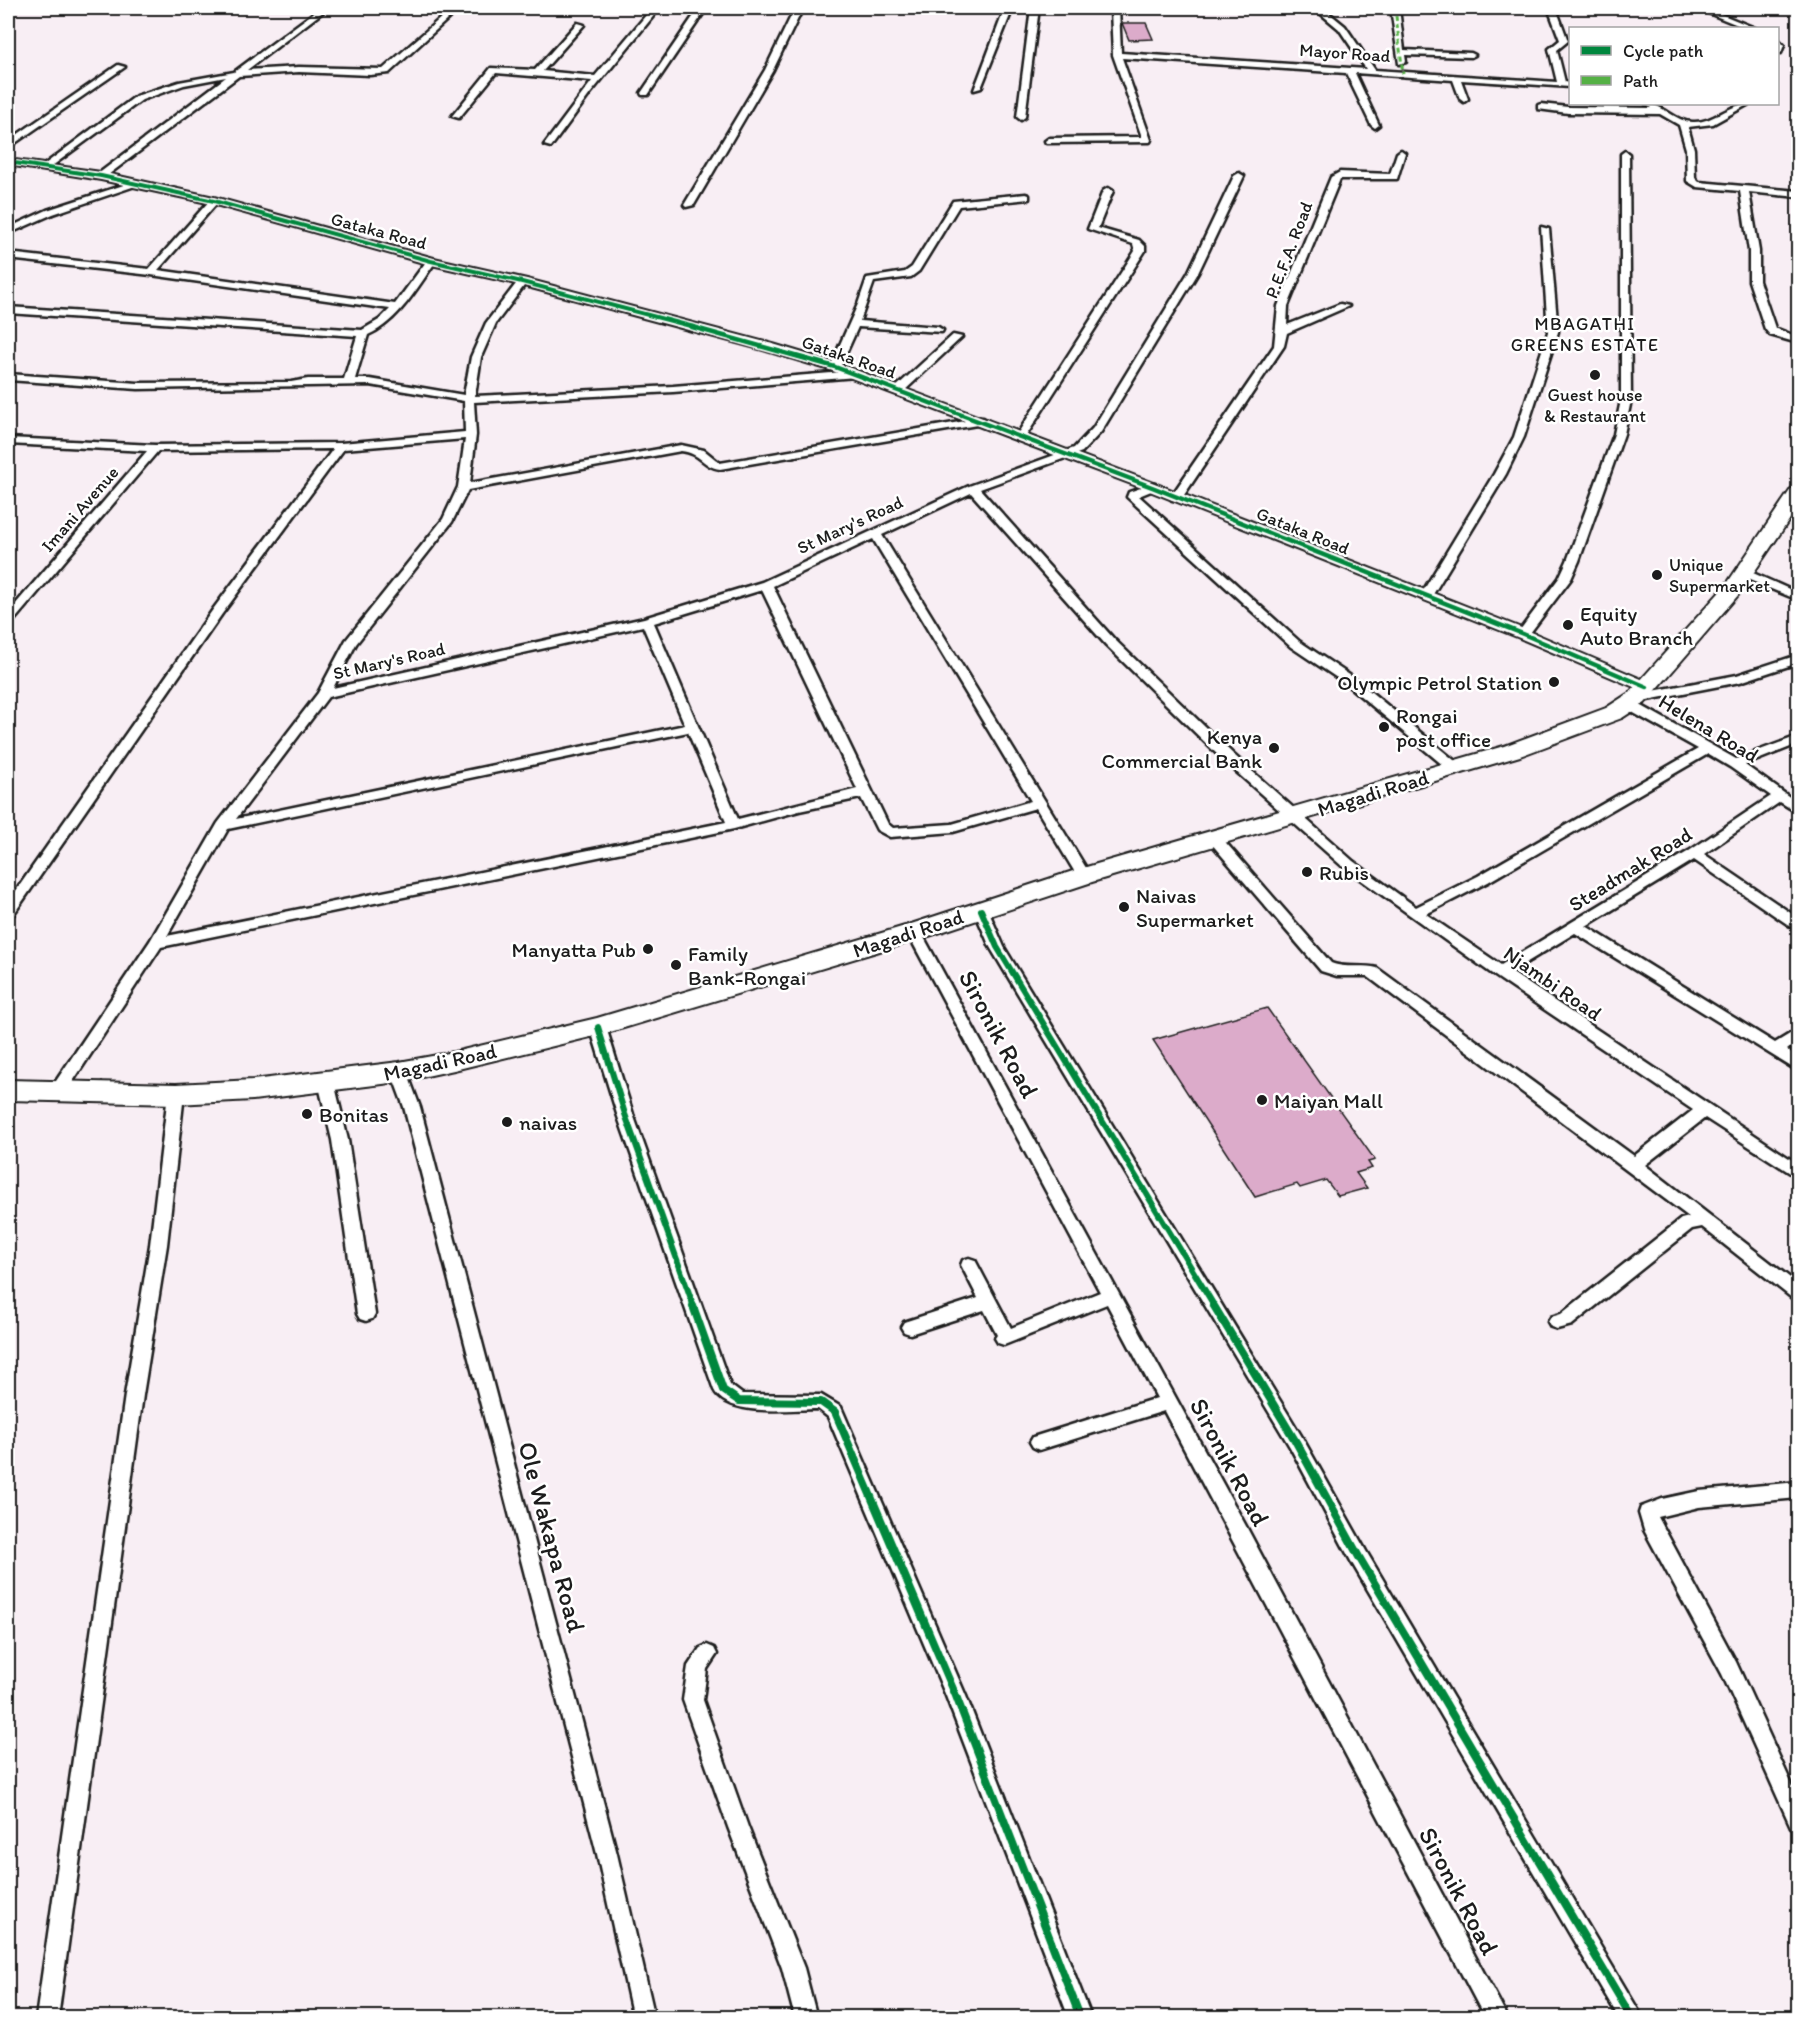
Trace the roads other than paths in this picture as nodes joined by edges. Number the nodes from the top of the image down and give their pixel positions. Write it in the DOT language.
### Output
graph roads {
  1 [pos="324,8"];
  2 [pos="456,8"];
  3 [pos="656,8"];
  4 [pos="703,8"];
  5 [pos="799,8"];
  6 [pos="1009,8"];
  7 [pos="1035,8"];
  8 [pos="1090,8"];
  9 [pos="1114,8"];
  10 [pos="1318,8"];
  11 [pos="1395,8"];
  12 [pos="1552,8"];
  13 [pos="1700,8"];
  14 [pos="580,26"];
  15 [pos="1748,27"];
  16 [pos="1557,45"];
  17 [pos="1569,46"];
  18 [pos="1401,52"];
  19 [pos="1117,55"];
  20 [pos="1471,55"];
  21 [pos="121,68"];
  22 [pos="1349,70"];
  23 [pos="1372,72"];
  24 [pos="537,73"];
  25 [pos="236,74"];
  26 [pos="1403,74"];
  27 [pos="1456,77"];
  28 [pos="596,78"];
  29 [pos="1566,85"];
  30 [pos="977,88"];
  31 [pos="645,93"];
  32 [pos="1464,99"];
  33 [pos="1652,105"];
  34 [pos="1742,105"];
  35 [pos="1541,107"];
  36 [pos="1662,111"];
  37 [pos="456,116"];
  38 [pos="1021,117"];
  39 [pos="1683,124"];
  40 [pos="1375,125"];
  41 [pos="1049,141"];
  42 [pos="8,145"];
  43 [pos="548,145"];
  44 [pos="1401,153"];
  45 [pos="1625,154"];
  46 [pos="8,162"];
  47 [pos="45,167"];
  48 [pos="101,176"];
  49 [pos="1239,176"];
  50 [pos="139,183"];
  51 [pos="1744,189"];
  52 [pos="1108,191"];
  53 [pos="1798,194"];
  54 [pos="1026,197"];
  55 [pos="213,201"];
  56 [pos="689,205"];
  57 [pos="1544,229"];
  58 [pos="8,231"];
  59 [pos="8,256"];
  60 [pos="431,261"];
  61 [pos="151,272"];
  62 [pos="522,282"];
  63 [pos="1344,306"];
  64 [pos="396,307"];
  65 [pos="8,310"];
  66 [pos="854,324"];
  67 [pos="938,330"];
  68 [pos="1282,331"];
  69 [pos="363,333"];
  70 [pos="957,337"];
  71 [pos="1798,340"];
  72 [pos="835,367"];
  73 [pos="856,374"];
  74 [pos="8,378"];
  75 [pos="349,381"];
  76 [pos="899,390"];
  77 [pos="469,399"];
  78 [pos="983,421"];
  79 [pos="471,435"];
  80 [pos="1022,436"];
  81 [pos="8,441"];
  82 [pos="340,446"];
  83 [pos="155,448"];
  84 [pos="1062,454"];
  85 [pos="464,487"];
  86 [pos="1152,487"];
  87 [pos="973,488"];
  88 [pos="1798,495"];
  89 [pos="1176,498"];
  90 [pos="875,533"];
  91 [pos="1744,573"];
  92 [pos="766,585"];
  93 [pos="1426,596"];
  94 [pos="1798,597"];
  95 [pos="8,620"];
  96 [pos="647,621"];
  97 [pos="1523,634"];
  98 [pos="1798,659"];
  99 [pos="324,694"];
  100 [pos="1637,696"];
  101 [pos="693,727"];
  102 [pos="1798,740"];
  103 [pos="1708,748"];
  104 [pos="1735,764"];
  105 [pos="1455,768"];
  106 [pos="865,790"];
  107 [pos="1780,796"];
  108 [pos="1038,803"];
  109 [pos="1798,809"];
  110 [pos="1293,816"];
  111 [pos="734,825"];
  112 [pos="223,826"];
  113 [pos="1215,839"];
  114 [pos="1694,854"];
  115 [pos="1084,876"];
  116 [pos="981,910"];
  117 [pos="8,912"];
  118 [pos="1414,913"];
  119 [pos="1798,925"];
  120 [pos="1577,927"];
  121 [pos="914,932"];
  122 [pos="156,943"];
  123 [pos="1500,972"];
  124 [pos="598,1027"];
  125 [pos="1798,1034"];
  126 [pos="1776,1050"];
  127 [pos="1798,1064"];
  128 [pos="399,1072"];
  129 [pos="326,1082"];
  130 [pos="8,1090"];
  131 [pos="58,1091"];
  132 [pos="176,1094"];
  133 [pos="1704,1110"];
  134 [pos="1634,1165"];
  135 [pos="1798,1172"];
  136 [pos="1703,1220"];
  137 [pos="969,1265"];
  138 [pos="1798,1293"];
  139 [pos="1111,1295"];
  140 [pos="988,1302"];
  141 [pos="366,1314"];
  142 [pos="1557,1322"];
  143 [pos="910,1327"];
  144 [pos="1169,1402"];
  145 [pos="1039,1442"];
  146 [pos="1798,1490"];
  147 [pos="707,1654"];
  148 [pos="1798,1820"];
  149 [pos="1079,2014"];
  150 [pos="47,2018"];
  151 [pos="644,2018"];
  152 [pos="806,2018"];
  153 [pos="1497,2018"];
  154 [pos="1632,2018"];
  1 -- 25 [label="street"];
  2 -- 25 [label="street"];
  3 -- 28 [label="street"];
  4 -- 31 [label="street"];
  5 -- 56 [label="street"];
  6 -- 30 [label="street"];
  7 -- 38 [label="street"];
  8 -- 9 [label="street"];
  9 -- 19 [label="street"];
  10 -- 23 [label="street"];
  11 -- 18 [label="street"];
  12 -- 16 [label="street"];
  13 -- 15 [label="street"];
  14 -- 24 [label="street"];
  16 -- 17 [label="street"];
  16 -- 29 [label="street"];
  18 -- 20 [label="street"];
  18 -- 26 [label="street"];
  19 -- 22 [label="street, Mayor Road"];
  19 -- 41 [label="street"];
  21 -- 42 [label="street"];
  22 -- 23 [label="street, Mayor Road"];
  22 -- 40 [label="street"];
  23 -- 26 [label="street, Mayor Road"];
  24 -- 28 [label="street"];
  24 -- 37 [label="street"];
  25 -- 47 [label="street"];
  25 -- 48 [label="street"];
  26 -- 27 [label="street, Mayor Road"];
  27 -- 29 [label="street, Mayor Road"];
  27 -- 32 [label="street"];
  28 -- 43 [label="street"];
  33 -- 36 [label="street"];
  34 -- 39 [label="street"];
  35 -- 36 [label="street"];
  36 -- 39 [label="street"];
  39 -- 51 [label="street"];
  44 -- 68 [label="street, P.E.F.A. Road"];
  45 -- 97 [label="street"];
  46 -- 47 [label="street, Gataka Road"];
  47 -- 48 [label="street, Gataka Road"];
  48 -- 50 [label="street, Gataka Road"];
  49 -- 84 [label="street, St Mary's Road"];
  50 -- 55 [label="street, Gataka Road"];
  50 -- 58 [label="street"];
  51 -- 53 [label="street"];
  51 -- 71 [label="street"];
  52 -- 80 [label="street"];
  54 -- 66 [label="street"];
  55 -- 60 [label="street, Gataka Road"];
  55 -- 61 [label="street"];
  57 -- 93 [label="street"];
  59 -- 61 [label="street"];
  60 -- 62 [label="street, Gataka Road"];
  60 -- 64 [label="street"];
  61 -- 64 [label="street"];
  62 -- 72 [label="street, Gataka Road"];
  62 -- 77 [label="street"];
  63 -- 68 [label="street"];
  64 -- 69 [label="street"];
  65 -- 69 [label="street"];
  66 -- 67 [label="street"];
  66 -- 72 [label="street"];
  68 -- 89 [label="street, P.E.F.A. Road"];
  69 -- 75 [label="street"];
  70 -- 76 [label="street"];
  72 -- 73 [label="street, Gataka Road"];
  73 -- 76 [label="street, Gataka Road"];
  73 -- 77 [label="street, Gataka Road"];
  74 -- 75 [label="street, Gataka Road"];
  75 -- 77 [label="street, Gataka Road"];
  76 -- 78 [label="street, Gataka Road"];
  77 -- 79 [label="street"];
  78 -- 80 [label="street, Gataka Road"];
  78 -- 85 [label="street"];
  79 -- 82 [label="street"];
  79 -- 85 [label="street"];
  80 -- 84 [label="street, Gataka Road"];
  81 -- 83 [label="street"];
  82 -- 83 [label="street"];
  82 -- 117 [label="street"];
  83 -- 95 [label="street, Imani Avenue"];
  84 -- 86 [label="street, Gataka Road"];
  84 -- 87 [label="street, St Mary's Road"];
  85 -- 99 [label="street"];
  86 -- 89 [label="street, Gataka Road"];
  86 -- 105 [label="street"];
  87 -- 90 [label="street, St Mary's Road"];
  87 -- 110 [label="street, Njambi Road"];
  88 -- 91 [label="highway, Magadi Road"];
  89 -- 93 [label="street, Gataka Road"];
  90 -- 92 [label="street, St Mary's Road"];
  90 -- 108 [label="street"];
  91 -- 94 [label="street"];
  91 -- 100 [label="highway, Magadi Road"];
  92 -- 96 [label="street, St Mary's Road"];
  92 -- 106 [label="street"];
  93 -- 97 [label="street, Gataka Road"];
  96 -- 99 [label="street, St Mary's Road"];
  96 -- 101 [label="street"];
  97 -- 100 [label="street, Gataka Road"];
  98 -- 100 [label="street"];
  99 -- 112 [label="street"];
  100 -- 103 [label="street, Helena Road"];
  100 -- 105 [label="highway, Magadi Road"];
  101 -- 111 [label="street"];
  101 -- 112 [label="street"];
  102 -- 104 [label="street"];
  103 -- 104 [label="street, Helena Road"];
  103 -- 118 [label="street"];
  104 -- 107 [label="street, Helena Road"];
  105 -- 110 [label="highway, Magadi Road"];
  106 -- 108 [label="street"];
  106 -- 111 [label="street"];
  107 -- 109 [label="street, Helena Road"];
  107 -- 114 [label="street, Steadmak Road"];
  108 -- 115 [label="street"];
  110 -- 113 [label="highway, Magadi Road"];
  110 -- 118 [label="street, Njambi Road"];
  111 -- 122 [label="street"];
  112 -- 122 [label="street"];
  113 -- 115 [label="highway, Magadi Road"];
  113 -- 134 [label="street"];
  114 -- 119 [label="street"];
  114 -- 120 [label="street, Steadmak Road"];
  115 -- 116 [label="highway, Magadi Road"];
  116 -- 121 [label="highway, Magadi Road"];
  116 -- 154 [label="street"];
  118 -- 123 [label="street, Njambi Road"];
  120 -- 123 [label="street, Steadmak Road"];
  120 -- 126 [label="street"];
  121 -- 124 [label="highway, Magadi Road"];
  121 -- 139 [label="street, Sironik Road"];
  122 -- 131 [label="street"];
  123 -- 133 [label="street, Njambi Road"];
  124 -- 128 [label="highway, Magadi Road"];
  124 -- 149 [label="street"];
  125 -- 126 [label="street"];
  126 -- 127 [label="street"];
  128 -- 129 [label="highway, Magadi Road"];
  128 -- 151 [label="street, Ole Wakapa Road"];
  129 -- 132 [label="highway, Magadi Road"];
  129 -- 141 [label="street"];
  130 -- 131 [label="highway, Magadi Road"];
  131 -- 132 [label="highway, Magadi Road"];
  132 -- 150 [label="street"];
  133 -- 134 [label="street"];
  133 -- 135 [label="street, Njambi Road"];
  134 -- 136 [label="street"];
  136 -- 138 [label="street"];
  136 -- 142 [label="street"];
  137 -- 140 [label="street"];
  139 -- 140 [label="street"];
  139 -- 144 [label="street, Sironik Road"];
  140 -- 143 [label="street"];
  144 -- 145 [label="street"];
  144 -- 153 [label="street, Sironik Road"];
  146 -- 148 [label="street"];
  147 -- 152 [label="street"];
}
